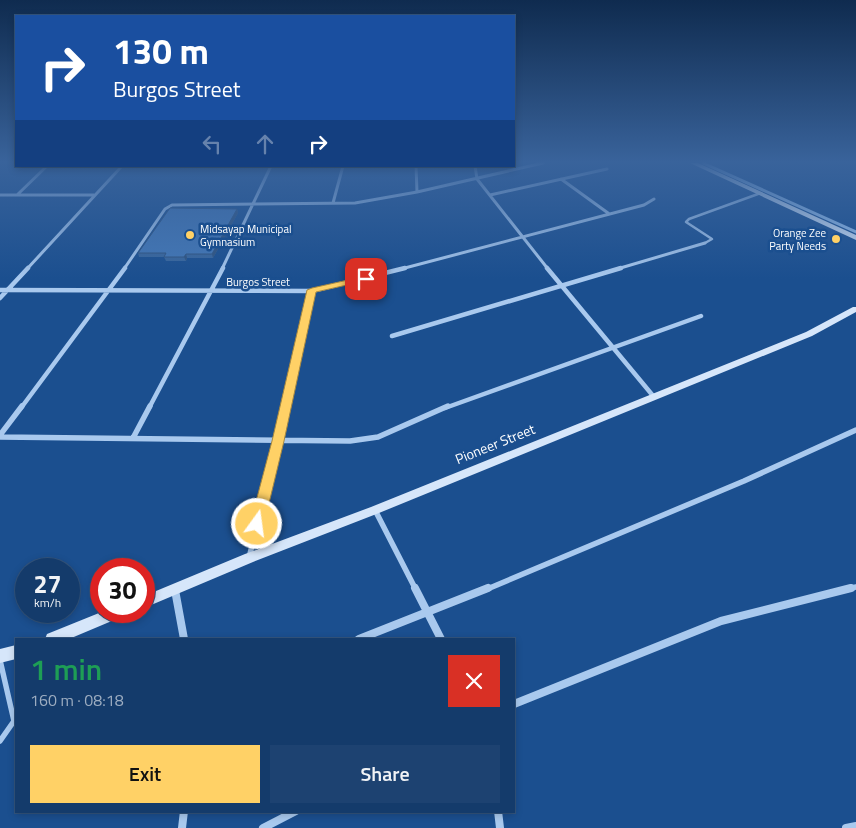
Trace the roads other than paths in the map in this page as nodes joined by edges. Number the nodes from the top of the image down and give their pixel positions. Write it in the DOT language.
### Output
graph roads {
  1 [pos="88,202"];
  2 [pos="368,202"];
  3 [pos="495,202"];
  4 [pos="592,202"];
  5 [pos="650,202"];
  6 [pos="737,202"];
  7 [pos="775,202"];
  8 [pos="333,203"];
  9 [pos="253,204"];
  10 [pos="608,213"];
  11 [pos="522,236"];
  12 [pos="856,238"];
  13 [pos="705,243"];
  14 [pos="561,286"];
  15 [pos="0,290"];
  16 [pos="8,290"];
  17 [pos="312,290"];
  18 [pos="109,291"];
  19 [pos="212,291"];
  20 [pos="0,298"];
  21 [pos="856,309"];
  22 [pos="701,316"];
  23 [pos="392,336"];
  24 [pos="614,348"];
  25 [pos="654,397"];
  26 [pos="856,430"];
  27 [pos="0,436"];
  28 [pos="133,438"];
  29 [pos="278,441"];
  30 [pos="375,510"];
  31 [pos="249,558"];
  32 [pos="856,587"];
  33 [pos="175,590"];
  34 [pos="155,598"];
  35 [pos="429,613"];
  36 [pos="91,623"];
  37 [pos="54,638"];
  38 [pos="184,638"];
  39 [pos="362,638"];
  40 [pos="441,638"];
  41 [pos="15,652"];
  42 [pos="0,656"];
  43 [pos="0,660"];
  44 [pos="515,704"];
  45 [pos="0,741"];
  46 [pos="184,813"];
  47 [pos="292,813"];
  48 [pos="498,813"];
  49 [pos="856,826"];
  50 [pos="182,828"];
  51 [pos="263,828"];
  52 [pos="500,828"];
  53 [pos="846,828"];
  1 -- 16 [label="street"];
  2 -- 8 [label="street"];
  3 -- 11 [label="street"];
  4 -- 10 [label="street"];
  5 -- 10 [label="street, Burgos Street"];
  6 -- 13 [label="lane"];
  7 -- 12 [label="main road"];
  8 -- 9 [label="street"];
  9 -- 18 [label="street"];
  9 -- 19 [label="street"];
  10 -- 11 [label="street, Burgos Street"];
  11 -- 14 [label="street"];
  11 -- 17 [label="street, Burgos Street"];
  13 -- 14 [label="street"];
  14 -- 23 [label="street"];
  14 -- 24 [label="street"];
  15 -- 16 [label="street, Burgos Street"];
  16 -- 18 [label="street, Burgos Street"];
  16 -- 20 [label="street"];
  17 -- 19 [label="street, Burgos Street"];
  17 -- 29 [label="street"];
  18 -- 19 [label="street, Burgos Street"];
  18 -- 27 [label="street"];
  19 -- 28 [label="street"];
  21 -- 25 [label="main road, Pioneer Street"];
  22 -- 24 [label="street"];
  24 -- 25 [label="street"];
  24 -- 29 [label="street"];
  25 -- 30 [label="main road, Pioneer Street"];
  26 -- 35 [label="street"];
  27 -- 28 [label="street"];
  28 -- 29 [label="street"];
  29 -- 31 [label="street"];
  30 -- 31 [label="main road, Pioneer Street"];
  30 -- 35 [label="street"];
  31 -- 33 [label="main road, Pioneer Street"];
  32 -- 44 [label="street"];
  33 -- 34 [label="main road, Pioneer Street"];
  33 -- 38 [label="street"];
  35 -- 39 [label="street"];
  35 -- 40 [label="street"];
  36 -- 37 [label="main road"];
  41 -- 42 [label="main road"];
  43 -- 45 [label="lane"];
  46 -- 50 [label="street"];
  47 -- 51 [label="street"];
  48 -- 52 [label="street"];
  49 -- 53 [label="street"];
}
